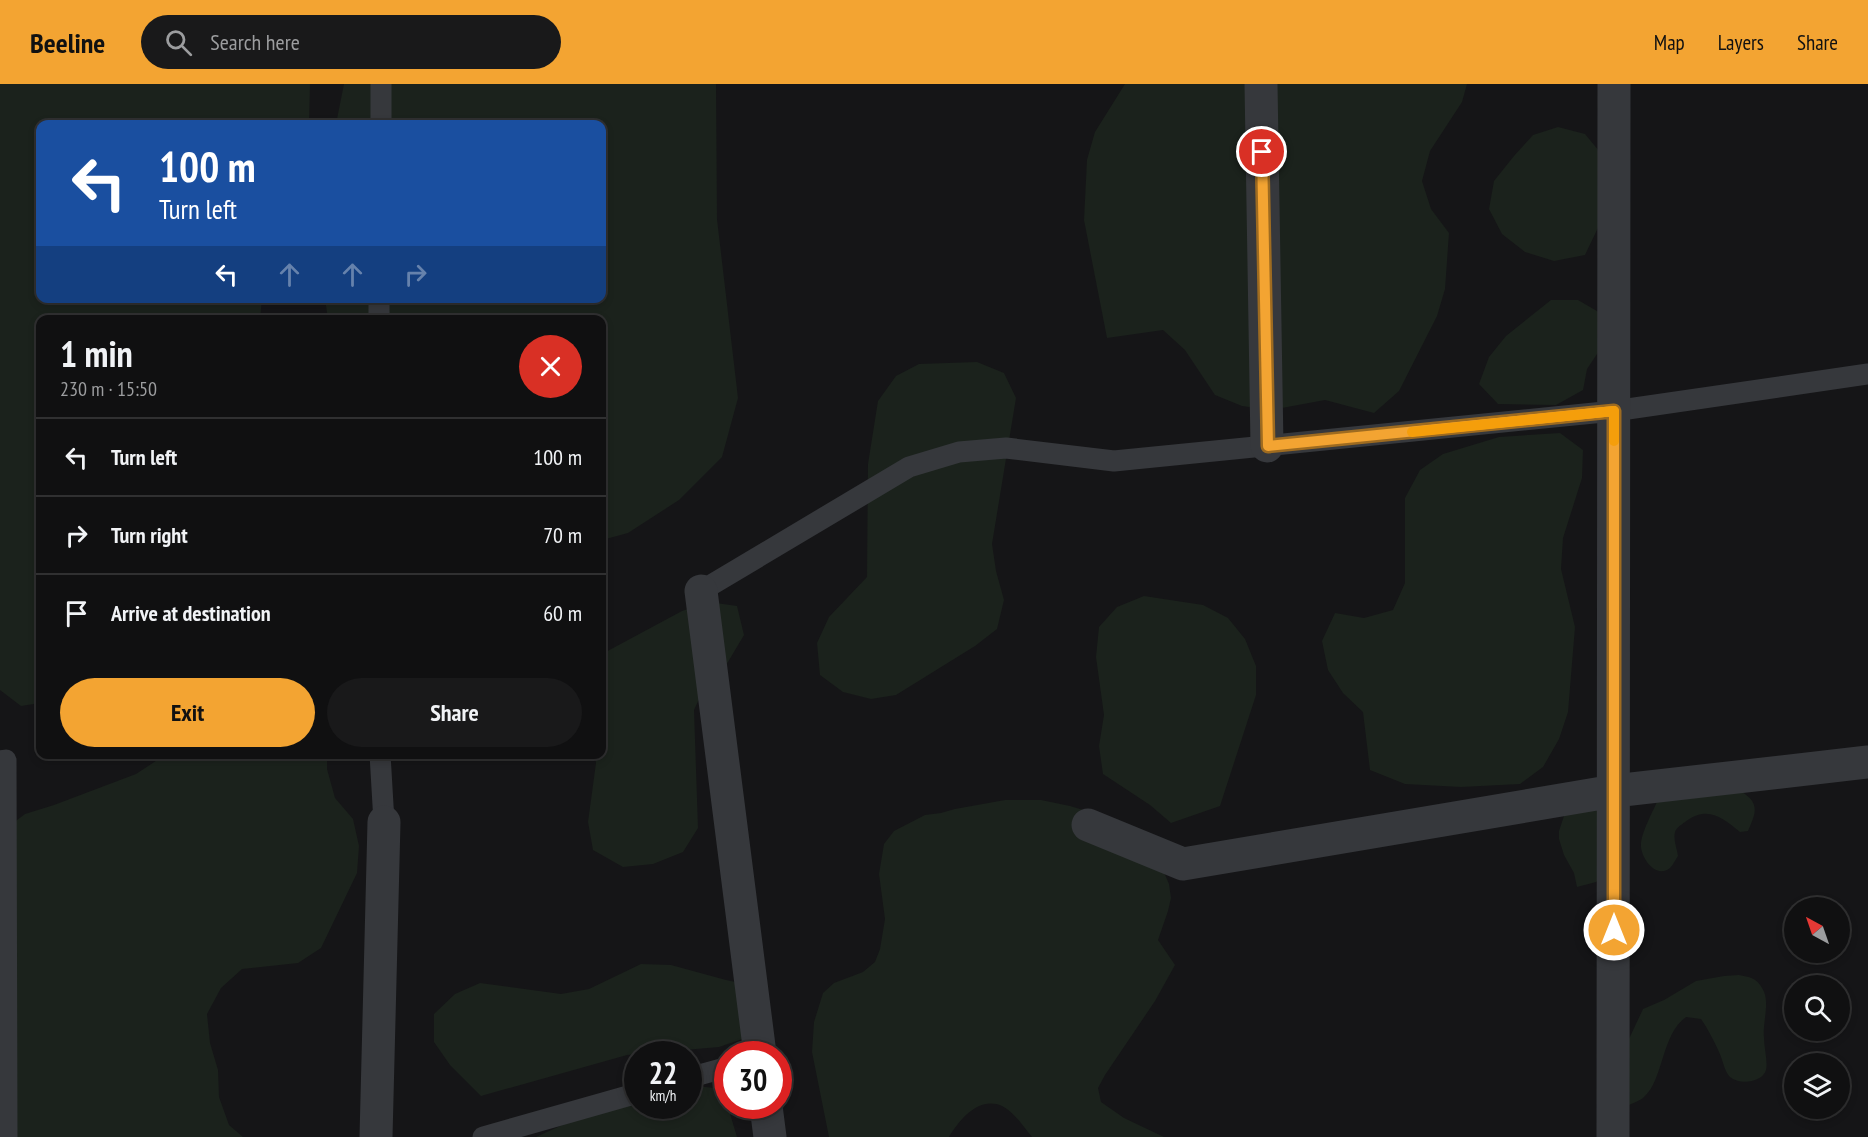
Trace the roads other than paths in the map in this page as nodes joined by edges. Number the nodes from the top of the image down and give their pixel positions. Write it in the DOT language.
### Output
graph roads {
  1 [pos="381,84"];
  2 [pos="1261,84"];
  3 [pos="1614,84"];
  4 [pos="381,120"];
  5 [pos="1868,374"];
  6 [pos="1614,411"];
  7 [pos="1268,446"];
  8 [pos="701,591"];
  9 [pos="380,759"];
  10 [pos="0,761"];
  11 [pos="1868,762"];
  12 [pos="1614,791"];
  13 [pos="384,822"];
  14 [pos="1088,825"];
  15 [pos="758,1041"];
  16 [pos="624,1097"];
  17 [pos="768,1119"];
  18 [pos="7,1137"];
  19 [pos="376,1137"];
  20 [pos="483,1137"];
  21 [pos="770,1137"];
  22 [pos="1613,1137"];
  1 -- 4 [label="lane"];
  2 -- 7 [label="street"];
  3 -- 6 [label="street"];
  5 -- 6 [label="lane"];
  6 -- 7 [label="lane"];
  6 -- 12 [label="street"];
  7 -- 8 [label="lane"];
  8 -- 15 [label="street"];
  9 -- 13 [label="lane"];
  10 -- 18 [label="lane"];
  11 -- 12 [label="street"];
  12 -- 14 [label="street"];
  12 -- 22 [label="street"];
  13 -- 19 [label="street"];
  16 -- 20 [label="lane"];
  17 -- 21 [label="street"];
}
